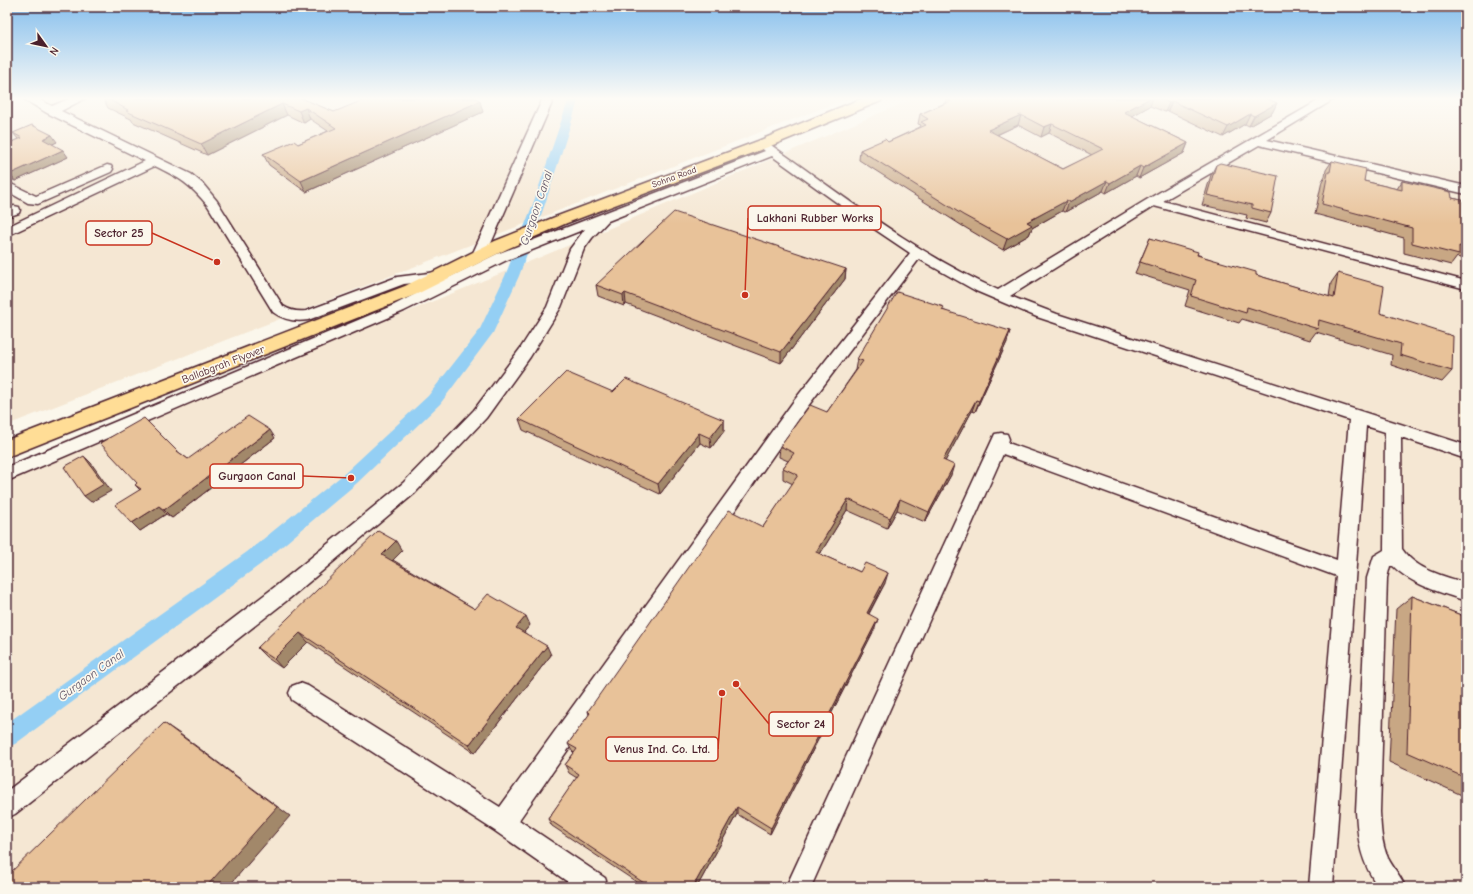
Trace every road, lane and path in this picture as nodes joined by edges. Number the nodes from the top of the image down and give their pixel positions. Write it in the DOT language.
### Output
graph roads {
  1 [pos="110,140"];
  2 [pos="530,140"];
  3 [pos="786,140"];
  4 [pos="1258,141"];
  5 [pos="768,148"];
  6 [pos="155,162"];
  7 [pos="119,179"];
  8 [pos="7,186"];
  9 [pos="1466,190"];
  10 [pos="38,200"];
  11 [pos="1152,202"];
  12 [pos="54,210"];
  13 [pos="604,217"];
  14 [pos="9,229"];
  15 [pos="501,251"];
  16 [pos="917,253"];
  17 [pos="478,255"];
  18 [pos="442,280"];
  19 [pos="1466,285"];
  20 [pos="998,296"];
  21 [pos="1358,416"];
  22 [pos="1393,427"];
  23 [pos="7,449"];
  24 [pos="1466,452"];
  25 [pos="7,474"];
  26 [pos="1397,558"];
  27 [pos="1345,571"];
  28 [pos="1466,592"];
  29 [pos="300,693"];
  30 [pos="7,806"];
  31 [pos="503,823"];
  32 [pos="596,887"];
  33 [pos="798,887"];
  34 [pos="1321,887"];
  35 [pos="1393,887"];
  1 -- 6 [label="street"];
  2 -- 17 [label="street"];
  3 -- 5 [label="main road, Sohna Road"];
  4 -- 9 [label="street"];
  4 -- 11 [label="street"];
  5 -- 13 [label="street"];
  5 -- 15 [label="main road, Sohna Road"];
  5 -- 16 [label="street"];
  6 -- 7 [label="street"];
  6 -- 18 [label="street"];
  7 -- 10 [label="street"];
  7 -- 12 [label="street"];
  8 -- 10 [label="street"];
  10 -- 12 [label="street"];
  11 -- 19 [label="street"];
  11 -- 20 [label="street"];
  12 -- 14 [label="street"];
  13 -- 15 [label="street"];
  13 -- 30 [label="street"];
  15 -- 17 [label="main road, Ballabgrah Flyover"];
  15 -- 18 [label="street"];
  16 -- 20 [label="street"];
  16 -- 31 [label="street"];
  17 -- 18 [label="main road, Ballabgrah Flyover"];
  18 -- 23 [label="main road, Ballabgrah Flyover"];
  18 -- 25 [label="street"];
  20 -- 21 [label="street"];
  21 -- 22 [label="street"];
  21 -- 27 [label="street"];
  22 -- 24 [label="street"];
  22 -- 26 [label="street"];
  26 -- 28 [label="street"];
  26 -- 35 [label="street"];
  27 -- 33 [label="street"];
  27 -- 34 [label="street"];
  29 -- 31 [label="street"];
  31 -- 32 [label="street"];
}
